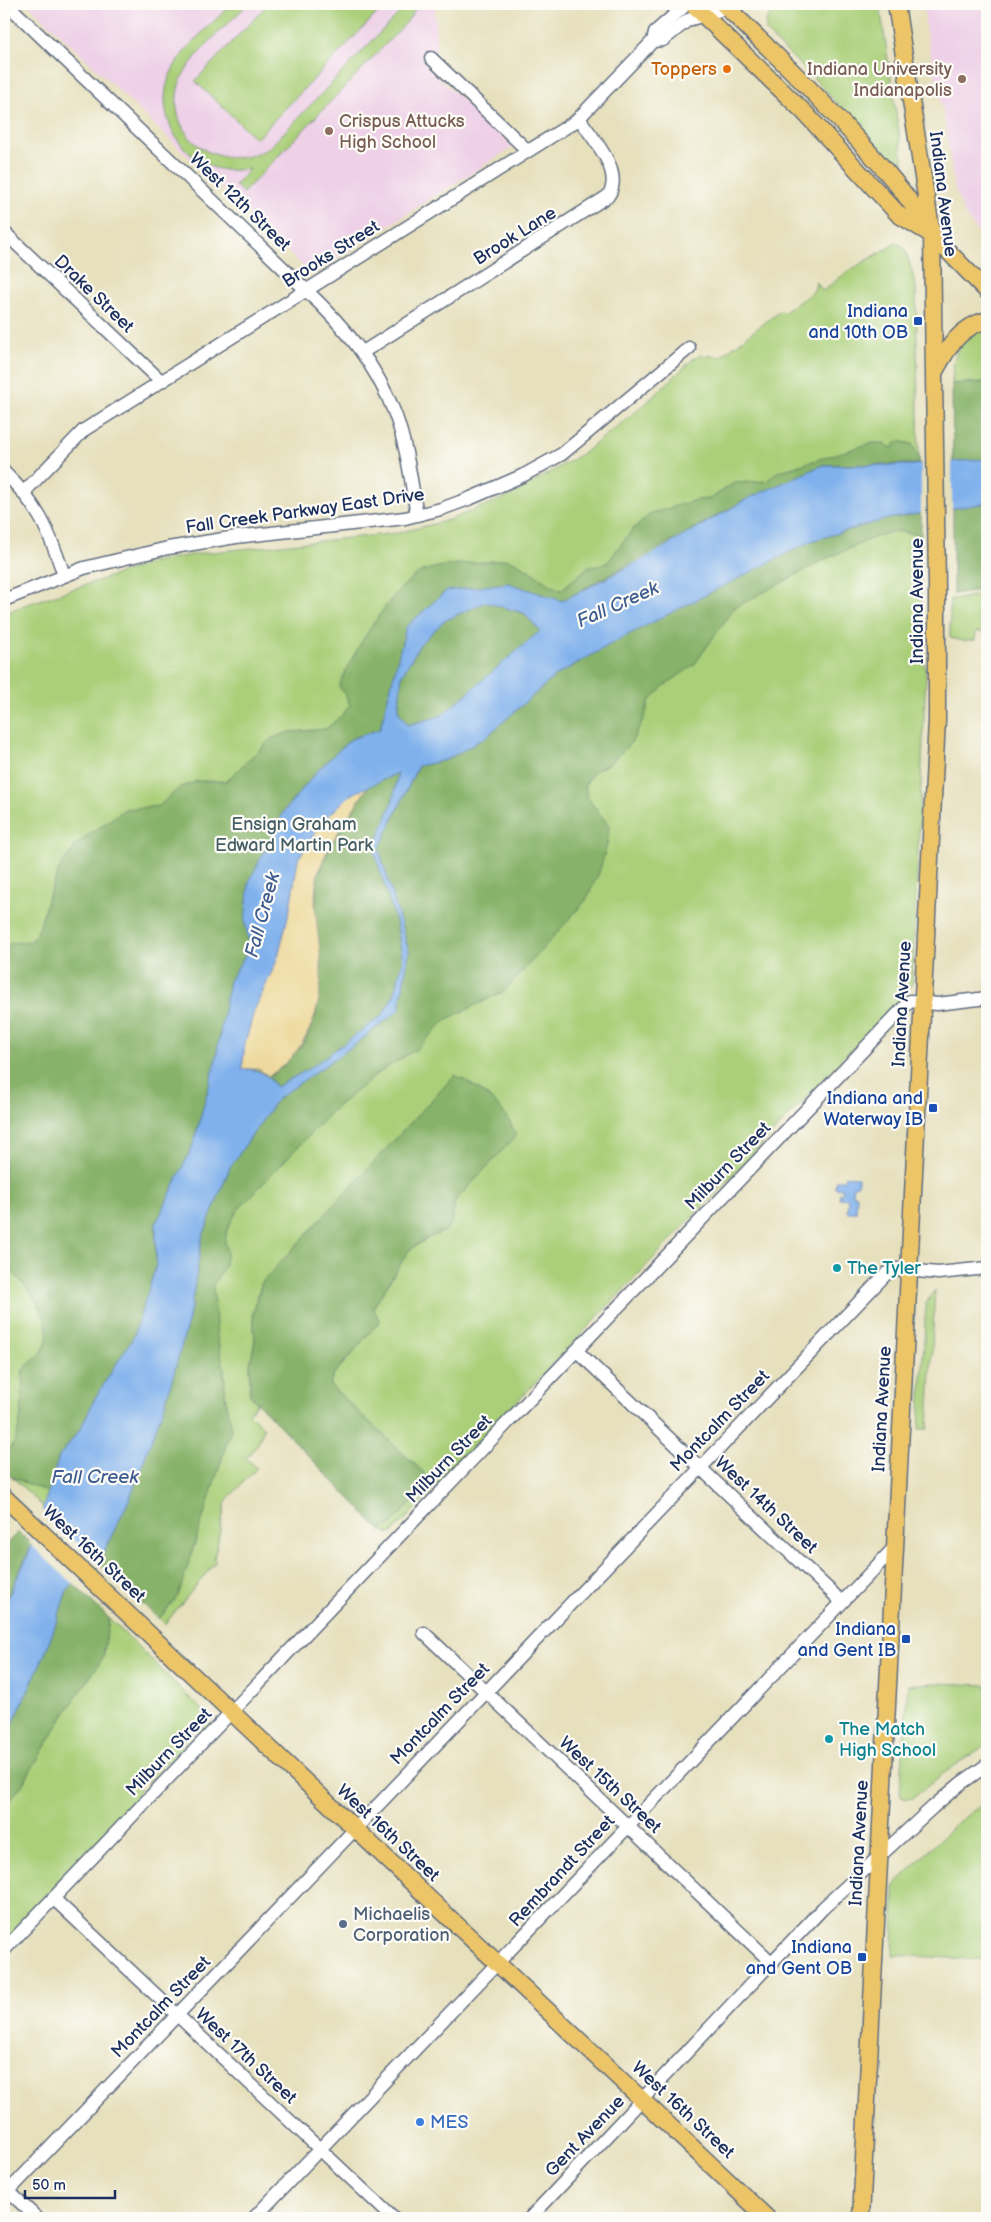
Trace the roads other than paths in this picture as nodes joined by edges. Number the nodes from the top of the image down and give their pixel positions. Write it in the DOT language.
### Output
graph roads {
  1 [pos="7,4"];
  2 [pos="687,4"];
  3 [pos="896,4"];
  4 [pos="730,5"];
  5 [pos="698,9"];
  6 [pos="653,40"];
  7 [pos="431,58"];
  8 [pos="578,118"];
  9 [pos="528,151"];
  10 [pos="4,232"];
  11 [pos="932,235"];
  12 [pos="306,290"];
  13 [pos="987,291"];
  14 [pos="987,320"];
  15 [pos="689,348"];
  16 [pos="362,352"];
  17 [pos="934,373"];
  18 [pos="161,381"];
  19 [pos="4,472"];
  20 [pos="24,492"];
  21 [pos="417,515"];
  22 [pos="64,575"];
  23 [pos="4,600"];
  24 [pos="987,998"];
  25 [pos="922,1004"];
  26 [pos="987,1268"];
  27 [pos="909,1270"];
  28 [pos="577,1351"];
  29 [pos="700,1467"];
  30 [pos="4,1497"];
  31 [pos="895,1546"];
  32 [pos="842,1602"];
  33 [pos="424,1633"];
  34 [pos="486,1692"];
  35 [pos="232,1712"];
  36 [pos="987,1765"];
  37 [pos="628,1826"];
  38 [pos="354,1830"];
  39 [pos="879,1858"];
  40 [pos="53,1898"];
  41 [pos="4,1950"];
  42 [pos="771,1962"];
  43 [pos="498,1964"];
  44 [pos="177,2015"];
  45 [pos="644,2100"];
  46 [pos="320,2149"];
  47 [pos="5,2192"];
  48 [pos="37,2218"];
  49 [pos="254,2218"];
  50 [pos="393,2218"];
  51 [pos="530,2218"];
  52 [pos="767,2218"];
  53 [pos="860,2218"];
  1 -- 12 [label="street, West 12th Street"];
  2 -- 6 [label="street, Brooks Street"];
  3 -- 11 [label="main road, Indiana Avenue"];
  4 -- 5 [label="street, Brooks Street"];
  4 -- 11 [label="main road"];
  5 -- 6 [label="street, Brooks Street"];
  5 -- 11 [label="main road"];
  6 -- 8 [label="street, Brooks Street"];
  7 -- 9 [label="street"];
  8 -- 9 [label="street, Brooks Street"];
  8 -- 16 [label="street, Brook Lane"];
  9 -- 12 [label="street, Brooks Street"];
  10 -- 18 [label="street, Drake Street"];
  11 -- 13 [label="main road"];
  11 -- 17 [label="main road, Indiana Avenue"];
  12 -- 16 [label="street, West 12th Street"];
  12 -- 18 [label="street, Brooks Street"];
  14 -- 17 [label="main road"];
  15 -- 21 [label="street, Fall Creek Parkway East Drive"];
  16 -- 21 [label="street, West 12th Street"];
  17 -- 25 [label="main road, Indiana Avenue"];
  18 -- 20 [label="street, Brooks Street"];
  19 -- 20 [label="street"];
  20 -- 22 [label="street"];
  21 -- 22 [label="street, Fall Creek Parkway East Drive"];
  22 -- 23 [label="street, Fall Creek Parkway East Drive"];
  24 -- 25 [label="street"];
  25 -- 27 [label="main road, Indiana Avenue"];
  25 -- 28 [label="street, Milburn Street"];
  26 -- 27 [label="street, Montcalm Street"];
  27 -- 29 [label="street, Montcalm Street"];
  27 -- 31 [label="main road, Indiana Avenue"];
  28 -- 29 [label="street, West 14th Street"];
  28 -- 35 [label="street, Milburn Street"];
  29 -- 32 [label="street, West 14th Street"];
  29 -- 34 [label="street, Montcalm Street"];
  30 -- 35 [label="main road, West 16th Street"];
  31 -- 32 [label="street, Rembrandt Street"];
  31 -- 39 [label="main road, Indiana Avenue"];
  32 -- 37 [label="street, Rembrandt Street"];
  33 -- 34 [label="street, West 15th Street"];
  34 -- 37 [label="street, West 15th Street"];
  34 -- 38 [label="street, Montcalm Street"];
  35 -- 38 [label="main road, West 16th Street"];
  35 -- 40 [label="street, Milburn Street"];
  36 -- 39 [label="street, Gent Avenue"];
  37 -- 42 [label="street, West 15th Street"];
  37 -- 43 [label="street, Rembrandt Street"];
  38 -- 43 [label="main road, West 16th Street"];
  38 -- 44 [label="street, Montcalm Street"];
  39 -- 42 [label="street, Gent Avenue"];
  39 -- 53 [label="main road, Indiana Avenue"];
  40 -- 41 [label="street, Milburn Street"];
  40 -- 44 [label="street, West 17th Street"];
  42 -- 45 [label="street, Gent Avenue"];
  43 -- 45 [label="main road, West 16th Street"];
  43 -- 46 [label="street, Rembrandt Street"];
  44 -- 46 [label="street, West 17th Street"];
  44 -- 47 [label="street, Montcalm Street"];
  45 -- 51 [label="street, Gent Avenue"];
  45 -- 52 [label="main road, West 16th Street"];
  46 -- 49 [label="street, Rembrandt Street"];
  46 -- 50 [label="street, West 17th Street"];
  47 -- 48 [label="street"];
}
